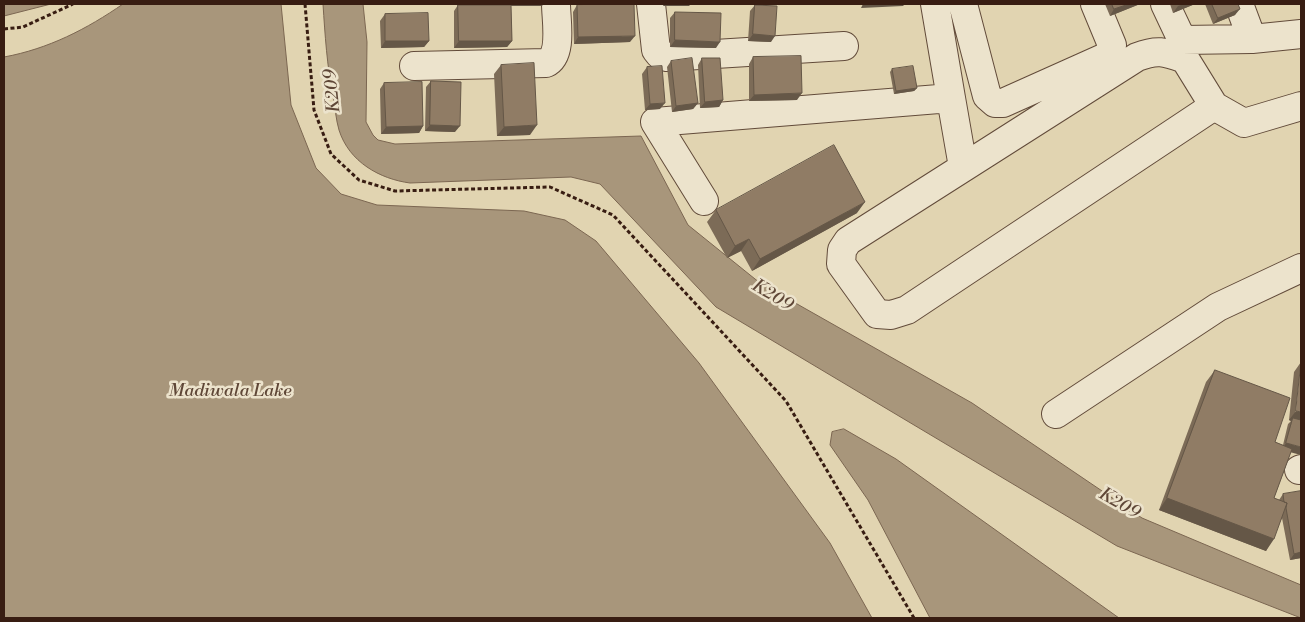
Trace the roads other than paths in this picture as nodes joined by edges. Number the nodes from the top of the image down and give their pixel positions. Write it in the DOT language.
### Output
graph roads {
  1 [pos="556,4"];
  2 [pos="651,4"];
  3 [pos="935,4"];
  4 [pos="962,4"];
  5 [pos="1095,4"];
  6 [pos="1165,4"];
  7 [pos="1239,4"];
  8 [pos="1301,34"];
  9 [pos="1252,39"];
  10 [pos="844,46"];
  11 [pos="1184,50"];
  12 [pos="414,66"];
  13 [pos="951,98"];
  14 [pos="1214,106"];
  15 [pos="1301,106"];
  16 [pos="963,167"];
  17 [pos="704,201"];
  18 [pos="1301,268"];
  19 [pos="1056,414"];
  1 -- 12 [label="street"];
  2 -- 10 [label="street"];
  3 -- 13 [label="street"];
  4 -- 5 [label="street"];
  6 -- 11 [label="street"];
  7 -- 9 [label="street"];
  8 -- 9 [label="street"];
  9 -- 11 [label="street"];
  11 -- 14 [label="street"];
  11 -- 16 [label="street"];
  13 -- 16 [label="street"];
  13 -- 17 [label="street"];
  14 -- 15 [label="street"];
  14 -- 16 [label="street"];
  18 -- 19 [label="street"];
}
